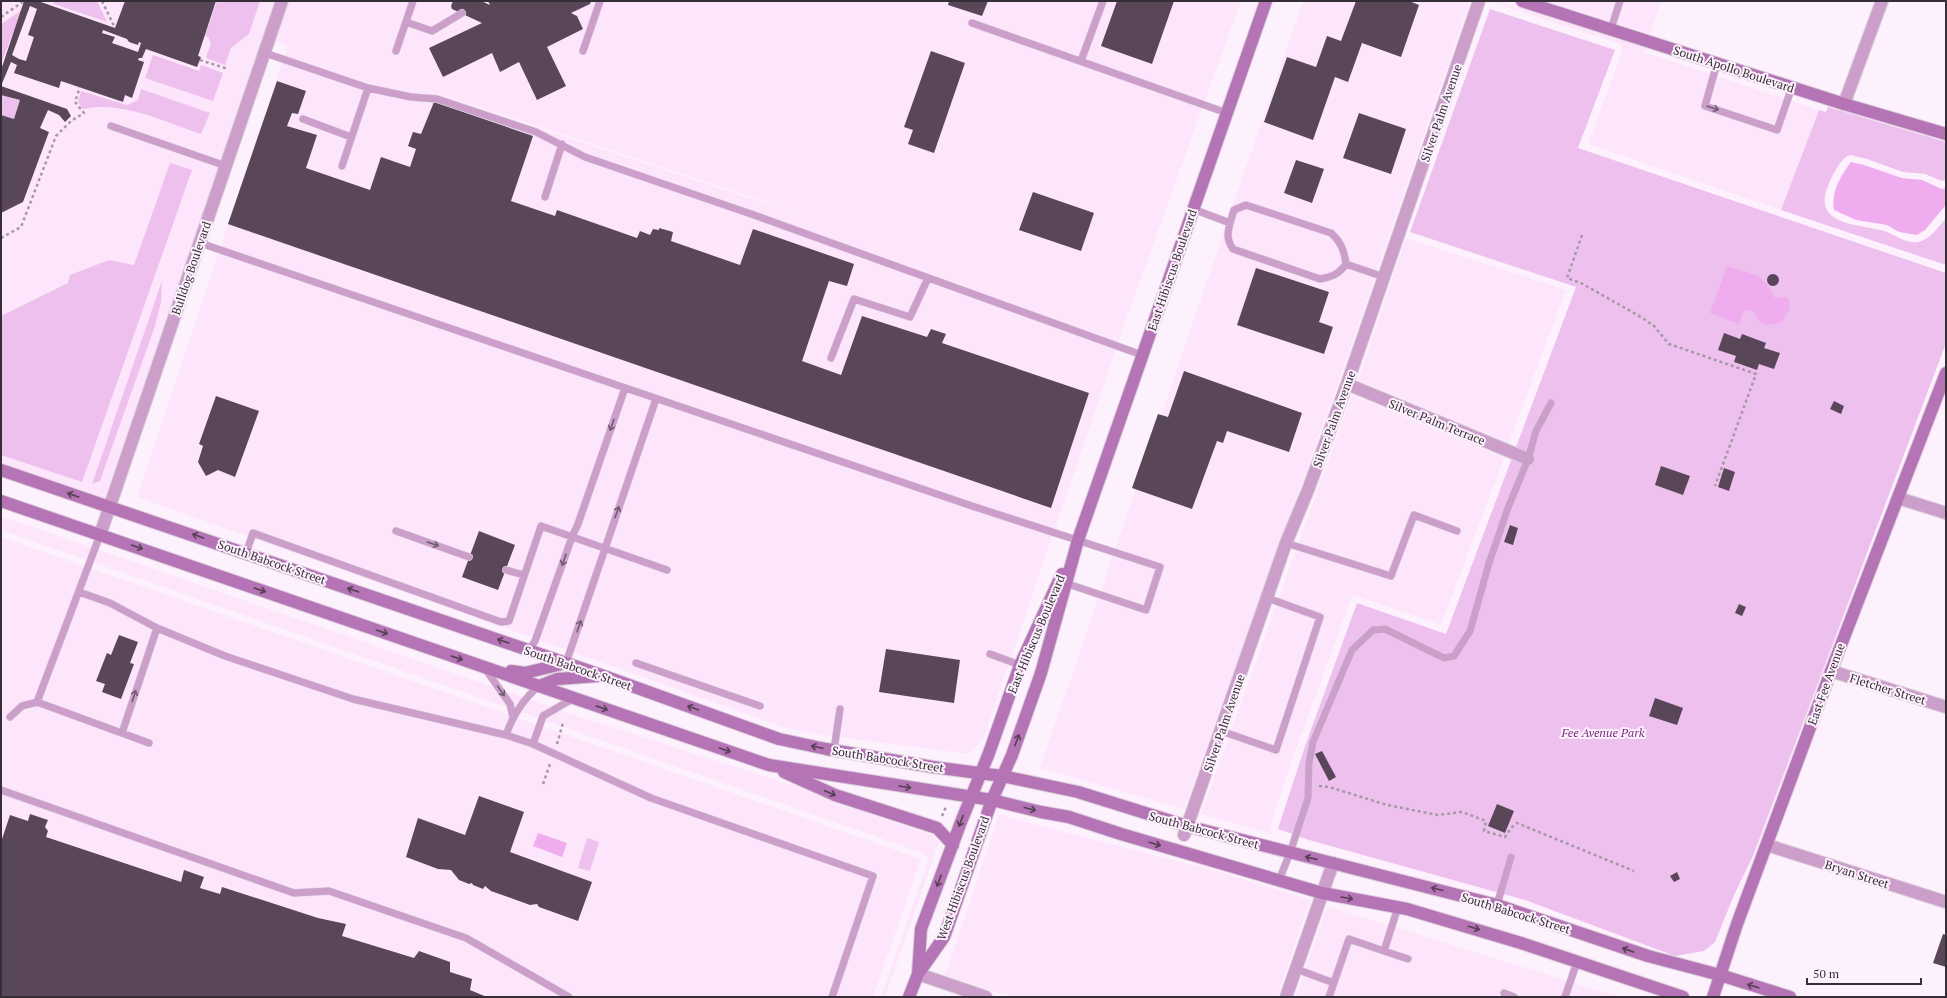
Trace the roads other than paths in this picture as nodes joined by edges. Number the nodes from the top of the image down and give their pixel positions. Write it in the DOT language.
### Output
graph roads {
  1 [pos="282,1"];
  2 [pos="413,1"];
  3 [pos="600,1"];
  4 [pos="1103,1"];
  5 [pos="1266,1"];
  6 [pos="1479,1"];
  7 [pos="1522,1"];
  8 [pos="1620,1"];
  9 [pos="1882,1"];
  10 [pos="462,13"];
  11 [pos="406,22"];
  12 [pos="972,23"];
  13 [pos="1611,29"];
  14 [pos="396,51"];
  15 [pos="583,51"];
  16 [pos="265,53"];
  17 [pos="1081,61"];
  18 [pos="1717,63"];
  19 [pos="1792,87"];
  20 [pos="368,88"];
  21 [pos="1844,104"];
  22 [pos="1227,113"];
  23 [pos="303,119"];
  24 [pos="111,126"];
  25 [pos="1946,134"];
  26 [pos="351,137"];
  27 [pos="562,144"];
  28 [pos="226,166"];
  29 [pos="342,166"];
  30 [pos="545,197"];
  31 [pos="1193,209"];
  32 [pos="1230,223"];
  33 [pos="200,243"];
  34 [pos="1346,264"];
  35 [pos="1384,277"];
  36 [pos="928,278"];
  37 [pos="1142,355"];
  38 [pos="831,358"];
  39 [pos="1946,374"];
  40 [pos="1347,384"];
  41 [pos="625,388"];
  42 [pos="656,398"];
  43 [pos="1551,403"];
  44 [pos="1528,459"];
  45 [pos="1,470"];
  46 [pos="1898,498"];
  47 [pos="1,501"];
  48 [pos="110,506"];
  49 [pos="1946,513"];
  50 [pos="396,531"];
  51 [pos="1457,531"];
  52 [pos="100,535"];
  53 [pos="572,537"];
  54 [pos="1078,540"];
  55 [pos="1286,543"];
  56 [pos="606,549"];
  57 [pos="246,553"];
  58 [pos="469,556"];
  59 [pos="506,570"];
  60 [pos="667,570"];
  61 [pos="524,576"];
  62 [pos="1065,584"];
  63 [pos="79,592"];
  64 [pos="1267,598"];
  65 [pos="157,628"];
  66 [pos="529,650"];
  67 [pos="990,654"];
  68 [pos="566,663"];
  69 [pos="636,663"];
  70 [pos="1020,665"];
  71 [pos="484,667"];
  72 [pos="1830,671"];
  73 [pos="604,676"];
  74 [pos="538,686"];
  75 [pos="574,698"];
  76 [pos="37,702"];
  77 [pos="760,706"];
  78 [pos="1946,707"];
  79 [pos="840,709"];
  80 [pos="10,717"];
  81 [pos="513,717"];
  82 [pos="1221,731"];
  83 [pos="122,733"];
  84 [pos="506,735"];
  85 [pos="149,743"];
  86 [pos="533,744"];
  87 [pos="834,750"];
  88 [pos="769,765"];
  89 [pos="980,773"];
  90 [pos="1002,776"];
  91 [pos="1,790"];
  92 [pos="970,797"];
  93 [pos="992,800"];
  94 [pos="1186,831"];
  95 [pos="953,845"];
  96 [pos="1767,845"];
  97 [pos="1290,853"];
  98 [pos="1511,857"];
  99 [pos="1333,863"];
  100 [pos="1279,880"];
  101 [pos="1322,893"];
  102 [pos="1946,902"];
  103 [pos="1497,905"];
  104 [pos="1398,907"];
  105 [pos="1384,951"];
  106 [pos="1408,959"];
  107 [pos="1577,962"];
  108 [pos="1296,969"];
  109 [pos="918,974"];
  110 [pos="1720,975"];
  111 [pos="1334,983"];
  112 [pos="1504,993"];
  113 [pos="568,997"];
  114 [pos="832,997"];
  115 [pos="909,997"];
  116 [pos="986,997"];
  117 [pos="1286,997"];
  118 [pos="1329,997"];
  119 [pos="1514,997"];
  120 [pos="1565,997"];
  121 [pos="1683,997"];
  122 [pos="1713,997"];
  123 [pos="1790,997"];
  1 -- 16 [label="street, Bulldog Boulevard"];
  2 -- 11 [label="lane"];
  3 -- 15 [label="lane"];
  4 -- 17 [label="lane"];
  5 -- 22 [label="main road, East Hibiscus Boulevard"];
  6 -- 35 [label="street, Silver Palm Avenue"];
  7 -- 13 [label="main road, South Apollo Boulevard"];
  8 -- 13 [label="lane"];
  9 -- 21 [label="street"];
  10 -- 11 [label="lane"];
  11 -- 14 [label="lane"];
  12 -- 17 [label="lane"];
  13 -- 18 [label="main road, South Apollo Boulevard"];
  16 -- 20 [label="lane"];
  16 -- 28 [label="street, Bulldog Boulevard"];
  17 -- 22 [label="lane"];
  18 -- 19 [label="main road, South Apollo Boulevard"];
  18 -- 19 [label="lane, one-way"];
  19 -- 21 [label="main road, South Apollo Boulevard"];
  20 -- 26 [label="lane"];
  20 -- 27 [label="lane"];
  21 -- 25 [label="main road, South Apollo Boulevard"];
  22 -- 31 [label="main road, East Hibiscus Boulevard"];
  23 -- 26 [label="lane"];
  24 -- 28 [label="lane"];
  26 -- 29 [label="lane"];
  27 -- 30 [label="lane"];
  27 -- 36 [label="lane"];
  28 -- 33 [label="street, Bulldog Boulevard"];
  31 -- 32 [label="lane"];
  31 -- 37 [label="main road, East Hibiscus Boulevard"];
  32 -- 34 [label="lane"];
  32 -- 34 [label="lane"];
  33 -- 41 [label="lane"];
  33 -- 48 [label="street, Bulldog Boulevard"];
  34 -- 35 [label="lane"];
  35 -- 40 [label="street, Silver Palm Avenue"];
  36 -- 37 [label="lane"];
  36 -- 38 [label="lane"];
  37 -- 54 [label="main road, East Hibiscus Boulevard"];
  39 -- 46 [label="main road, East Fee Avenue"];
  40 -- 44 [label="street, Silver Palm Terrace"];
  40 -- 55 [label="street, Silver Palm Avenue"];
  41 -- 42 [label="lane"];
  41 -- 53 [label="lane, one-way"];
  42 -- 54 [label="lane"];
  56 -- 42 [label="lane, one-way"];
  43 -- 44 [label="lane"];
  44 -- 97 [label="lane"];
  48 -- 45 [label="main road, South Babcock Street, one-way"];
  46 -- 49 [label="street"];
  46 -- 72 [label="main road, East Fee Avenue"];
  47 -- 52 [label="main road, South Babcock Street"];
  48 -- 52 [label="street, Bulldog Boulevard"];
  57 -- 48 [label="main road, South Babcock Street, one-way"];
  50 -- 58 [label="lane, one-way"];
  51 -- 55 [label="lane"];
  52 -- 63 [label="lane"];
  52 -- 71 [label="main road, South Babcock Street, one-way"];
  53 -- 56 [label="lane"];
  53 -- 61 [label="lane"];
  53 -- 66 [label="lane, one-way"];
  54 -- 62 [label="main road, East Hibiscus Boulevard"];
  54 -- 62 [label="lane"];
  54 -- 70 [label="main road, East Hibiscus Boulevard"];
  55 -- 64 [label="street, Silver Palm Avenue"];
  56 -- 60 [label="lane"];
  68 -- 56 [label="lane, one-way"];
  57 -- 61 [label="lane"];
  66 -- 57 [label="main road, South Babcock Street, one-way"];
  59 -- 61 [label="lane"];
  90 -- 62 [label="main road, East Hibiscus Boulevard, one-way"];
  63 -- 65 [label="lane"];
  63 -- 76 [label="lane"];
  64 -- 82 [label="street, Silver Palm Avenue"];
  64 -- 82 [label="lane"];
  83 -- 65 [label="lane, one-way"];
  65 -- 84 [label="lane"];
  66 -- 68 [label="main road, South Babcock Street"];
  67 -- 70 [label="lane"];
  68 -- 71 [label="main road"];
  68 -- 73 [label="main road, South Babcock Street"];
  69 -- 77 [label="lane"];
  70 -- 89 [label="main road, East Hibiscus Boulevard"];
  71 -- 74 [label="main road, South Babcock Street"];
  71 -- 81 [label="lane, one-way"];
  72 -- 78 [label="street, Fletcher Street"];
  72 -- 96 [label="main road, East Fee Avenue"];
  73 -- 74 [label="main road"];
  87 -- 73 [label="main road, South Babcock Street, one-way"];
  74 -- 75 [label="main road, South Babcock Street"];
  74 -- 81 [label="lane"];
  75 -- 86 [label="lane"];
  75 -- 88 [label="main road, South Babcock Street, one-way"];
  76 -- 80 [label="lane"];
  76 -- 83 [label="lane"];
  79 -- 87 [label="lane"];
  81 -- 84 [label="lane"];
  82 -- 94 [label="street, Silver Palm Avenue"];
  83 -- 85 [label="lane"];
  84 -- 86 [label="lane"];
  86 -- 114 [label="lane"];
  87 -- 89 [label="main road, South Babcock Street"];
  88 -- 92 [label="main road, South Babcock Street, one-way"];
  88 -- 95 [label="main road, one-way"];
  89 -- 90 [label="main road, South Babcock Street"];
  89 -- 92 [label="main road, East Hibiscus Boulevard"];
  90 -- 93 [label="main road, East Hibiscus Boulevard"];
  90 -- 94 [label="main road, South Babcock Street"];
  91 -- 113 [label="lane"];
  92 -- 93 [label="main road, South Babcock Street"];
  92 -- 95 [label="main road, West Hibiscus Boulevard, one-way"];
  93 -- 100 [label="main road, South Babcock Street, one-way"];
  93 -- 109 [label="main road, West Hibiscus Boulevard"];
  94 -- 97 [label="main road, South Babcock Street"];
  95 -- 109 [label="main road, West Hibiscus Boulevard, one-way"];
  96 -- 102 [label="street, Bryan Street"];
  96 -- 110 [label="main road, East Fee Avenue"];
  99 -- 97 [label="main road, South Babcock Street, one-way"];
  97 -- 100 [label="lane"];
  98 -- 103 [label="lane"];
  99 -- 101 [label="street"];
  103 -- 99 [label="main road, South Babcock Street, one-way"];
  100 -- 101 [label="main road, South Babcock Street"];
  101 -- 104 [label="main road, South Babcock Street, one-way"];
  101 -- 108 [label="street"];
  110 -- 103 [label="main road, South Babcock Street, one-way"];
  104 -- 105 [label="lane"];
  104 -- 107 [label="main road, South Babcock Street, one-way"];
  105 -- 106 [label="lane"];
  105 -- 111 [label="lane"];
  107 -- 120 [label="lane"];
  107 -- 121 [label="main road, South Babcock Street"];
  108 -- 111 [label="lane"];
  108 -- 117 [label="street"];
  109 -- 115 [label="main road, West Hibiscus Boulevard"];
  109 -- 116 [label="street"];
  110 -- 122 [label="main road, East Fee Avenue"];
  123 -- 110 [label="main road, South Babcock Street, one-way"];
  111 -- 118 [label="lane"];
  112 -- 119 [label="lane"];
}
